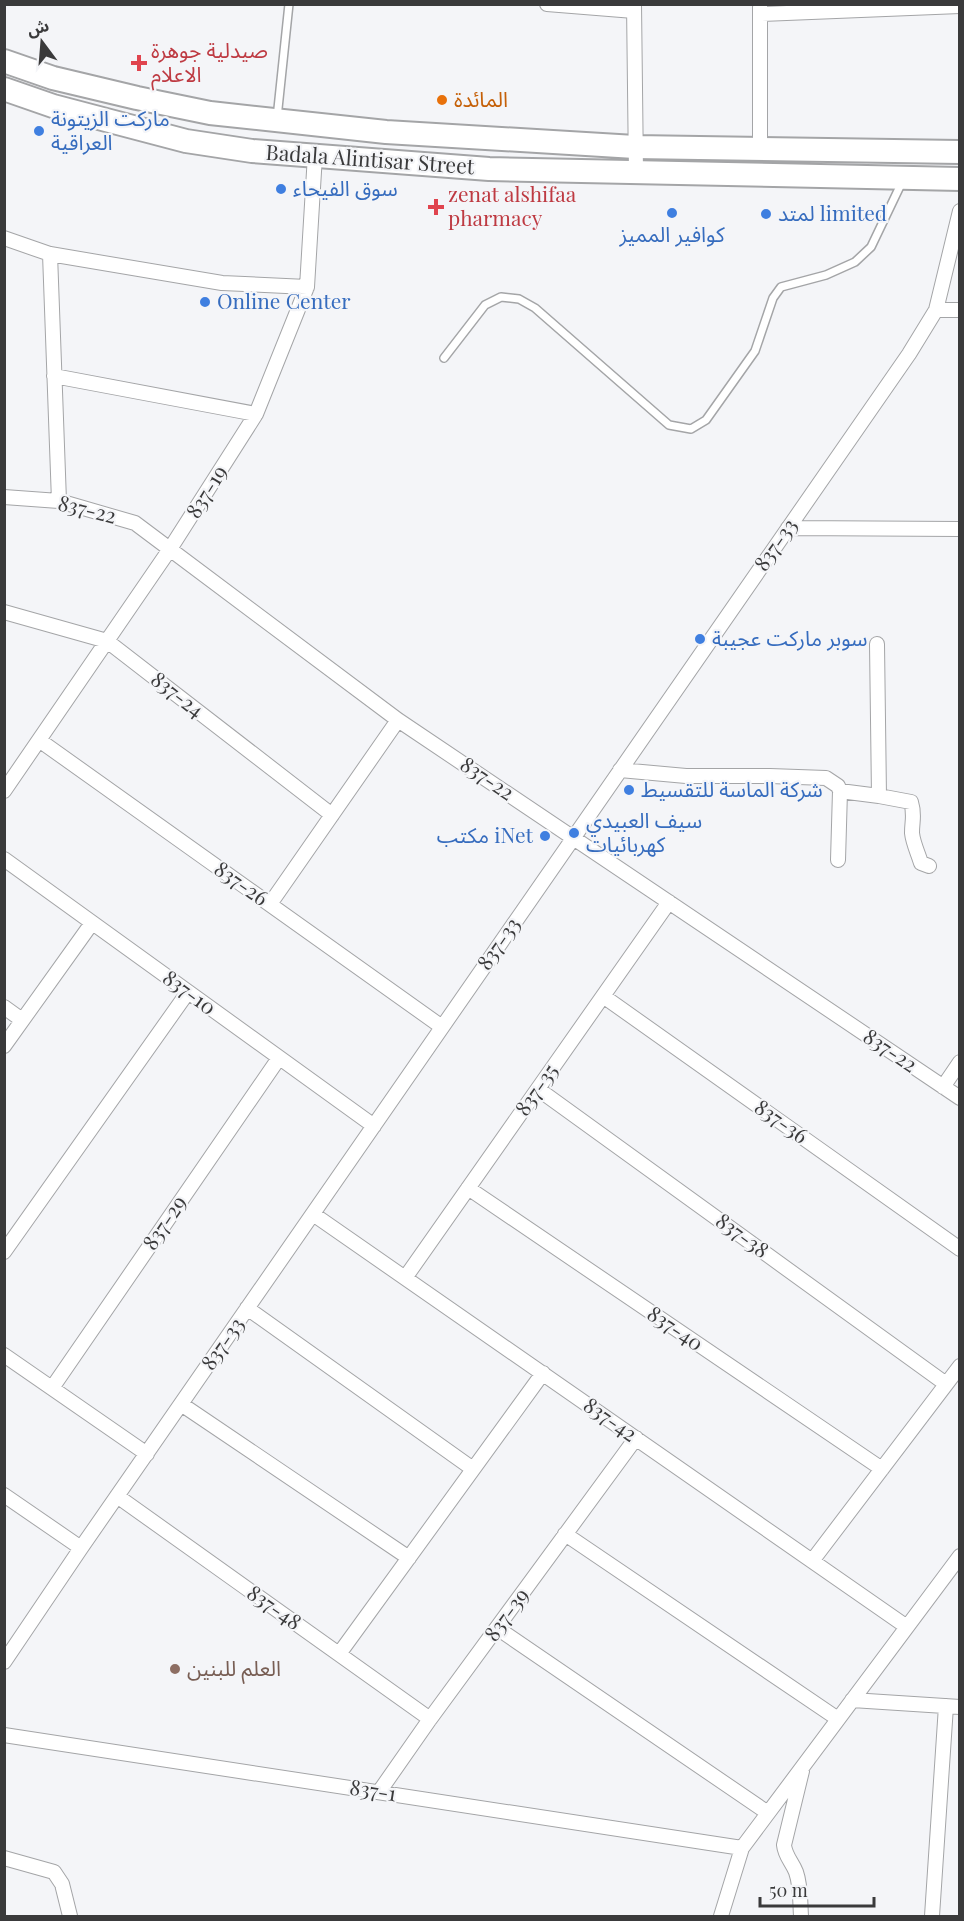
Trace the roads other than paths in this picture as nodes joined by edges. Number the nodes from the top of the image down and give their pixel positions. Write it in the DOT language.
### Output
graph roads {
  1 [pos="289,4"];
  2 [pos="548,4"];
  3 [pos="960,6"];
  4 [pos="634,8"];
  5 [pos="760,9"];
  6 [pos="4,61"];
  7 [pos="4,89"];
  8 [pos="277,121"];
  9 [pos="635,147"];
  10 [pos="760,149"];
  11 [pos="960,152"];
  12 [pos="315,155"];
  13 [pos="636,172"];
  14 [pos="904,178"];
  15 [pos="960,179"];
  16 [pos="960,211"];
  17 [pos="4,238"];
  18 [pos="50,254"];
  19 [pos="307,287"];
  20 [pos="936,310"];
  21 [pos="960,310"];
  22 [pos="444,358"];
  23 [pos="54,376"];
  24 [pos="256,414"];
  25 [pos="4,497"];
  26 [pos="59,501"];
  27 [pos="788,528"];
  28 [pos="960,529"];
  29 [pos="170,549"];
  30 [pos="4,612"];
  31 [pos="107,641"];
  32 [pos="877,644"];
  33 [pos="398,720"];
  34 [pos="39,740"];
  35 [pos="620,770"];
  36 [pos="4,791"];
  37 [pos="840,791"];
  38 [pos="879,796"];
  39 [pos="332,815"];
  40 [pos="574,837"];
  41 [pos="4,860"];
  42 [pos="838,860"];
  43 [pos="929,866"];
  44 [pos="669,902"];
  45 [pos="270,904"];
  46 [pos="92,923"];
  47 [pos="188,992"];
  48 [pos="603,996"];
  49 [pos="4,1007"];
  50 [pos="22,1020"];
  51 [pos="442,1027"];
  52 [pos="4,1046"];
  53 [pos="279,1058"];
  54 [pos="960,1062"];
  55 [pos="943,1087"];
  56 [pos="538,1089"];
  57 [pos="960,1098"];
  58 [pos="374,1126"];
  59 [pos="468,1188"];
  60 [pos="313,1214"];
  61 [pos="960,1249"];
  62 [pos="4,1252"];
  63 [pos="405,1278"];
  64 [pos="248,1308"];
  65 [pos="4,1355"];
  66 [pos="960,1366"];
  67 [pos="543,1373"];
  68 [pos="946,1384"];
  69 [pos="52,1388"];
  70 [pos="181,1404"];
  71 [pos="636,1438"];
  72 [pos="147,1454"];
  73 [pos="473,1469"];
  74 [pos="882,1469"];
  75 [pos="4,1495"];
  76 [pos="117,1496"];
  77 [pos="565,1534"];
  78 [pos="81,1548"];
  79 [pos="960,1556"];
  80 [pos="409,1558"];
  81 [pos="812,1561"];
  82 [pos="907,1627"];
  83 [pos="497,1628"];
  84 [pos="339,1654"];
  85 [pos="4,1662"];
  86 [pos="852,1700"];
  87 [pos="953,1707"];
  88 [pos="430,1719"];
  89 [pos="838,1719"];
  90 [pos="4,1735"];
  91 [pos="803,1766"];
  92 [pos="380,1792"];
  93 [pos="768,1813"];
  94 [pos="742,1848"];
  95 [pos="4,1858"];
  96 [pos="70,1917"];
  97 [pos="721,1917"];
  98 [pos="801,1917"];
  99 [pos="932,1917"];
  1 -- 8 [label="lane"];
  2 -- 4 [label="street"];
  3 -- 5 [label="street"];
  4 -- 9 [label="street"];
  5 -- 10 [label="street"];
  6 -- 8 [label="main road, Badala Alintisar Street"];
  7 -- 12 [label="main road, Badala Alintisar Street"];
  8 -- 9 [label="main road, Badala Alintisar Street"];
  9 -- 10 [label="main road, Badala Alintisar Street"];
  9 -- 13 [label="street"];
  10 -- 11 [label="main road, Badala Alintisar Street"];
  12 -- 13 [label="main road, Badala Alintisar Street"];
  12 -- 19 [label="street, 837-19"];
  13 -- 14 [label="main road, Badala Alintisar Street"];
  14 -- 15 [label="main road, Badala Alintisar Street"];
  14 -- 22 [label="lane"];
  16 -- 20 [label="street, 837-33"];
  17 -- 18 [label="street"];
  18 -- 19 [label="street"];
  18 -- 23 [label="street"];
  19 -- 24 [label="street, 837-19"];
  20 -- 21 [label="street"];
  20 -- 27 [label="street, 837-33"];
  23 -- 24 [label="street"];
  23 -- 26 [label="street"];
  24 -- 29 [label="street, 837-19"];
  25 -- 26 [label="street, 837-22"];
  26 -- 29 [label="street, 837-22"];
  27 -- 28 [label="street"];
  27 -- 35 [label="street, 837-33"];
  29 -- 31 [label="street, 837-19"];
  29 -- 33 [label="street, 837-22"];
  30 -- 31 [label="street, 837-24"];
  31 -- 34 [label="street, 837-19"];
  31 -- 39 [label="street, 837-24"];
  32 -- 38 [label="street"];
  33 -- 39 [label="street"];
  33 -- 40 [label="street, 837-22"];
  34 -- 36 [label="street, 837-19"];
  34 -- 45 [label="street, 837-26"];
  35 -- 37 [label="street"];
  35 -- 40 [label="street, 837-33"];
  37 -- 38 [label="street"];
  37 -- 42 [label="street"];
  38 -- 43 [label="street"];
  39 -- 45 [label="street"];
  40 -- 44 [label="street, 837-22"];
  40 -- 51 [label="street, 837-33"];
  41 -- 46 [label="street, 837-10"];
  44 -- 48 [label="street, 837-35"];
  44 -- 55 [label="street, 837-22"];
  45 -- 51 [label="street, 837-26"];
  46 -- 47 [label="street, 837-10"];
  46 -- 50 [label="street"];
  47 -- 53 [label="street, 837-10"];
  47 -- 62 [label="street"];
  48 -- 56 [label="street, 837-35"];
  48 -- 61 [label="street, 837-36"];
  49 -- 50 [label="street"];
  50 -- 52 [label="street"];
  51 -- 58 [label="street, 837-33"];
  53 -- 58 [label="street, 837-10"];
  53 -- 69 [label="street, 837-29"];
  54 -- 55 [label="street"];
  55 -- 57 [label="street, 837-22"];
  56 -- 59 [label="street, 837-35"];
  56 -- 68 [label="street, 837-38"];
  58 -- 60 [label="street, 837-33"];
  59 -- 63 [label="street, 837-35"];
  59 -- 74 [label="street, 837-40"];
  60 -- 63 [label="street, 837-42"];
  60 -- 64 [label="street, 837-33"];
  63 -- 67 [label="street, 837-42"];
  64 -- 70 [label="street, 837-33"];
  64 -- 73 [label="street"];
  65 -- 69 [label="street"];
  66 -- 68 [label="street"];
  67 -- 71 [label="street, 837-42"];
  67 -- 73 [label="street"];
  68 -- 74 [label="street"];
  69 -- 72 [label="street"];
  70 -- 72 [label="street, 837-33"];
  70 -- 80 [label="street"];
  71 -- 77 [label="street, 837-39"];
  71 -- 81 [label="street, 837-42"];
  72 -- 76 [label="street, 837-33"];
  73 -- 80 [label="street"];
  74 -- 81 [label="street"];
  75 -- 78 [label="street"];
  76 -- 78 [label="street, 837-33"];
  76 -- 84 [label="street, 837-48"];
  77 -- 83 [label="street, 837-39"];
  77 -- 89 [label="street"];
  78 -- 85 [label="street, 837-33"];
  79 -- 82 [label="street"];
  80 -- 84 [label="street"];
  81 -- 82 [label="street, 837-42"];
  82 -- 86 [label="street"];
  83 -- 88 [label="street, 837-39"];
  83 -- 93 [label="street"];
  84 -- 88 [label="street, 837-48"];
  86 -- 87 [label="street"];
  86 -- 89 [label="street"];
  87 -- 99 [label="street"];
  88 -- 92 [label="street, 837-39"];
  89 -- 91 [label="street"];
  90 -- 92 [label="street, 837-1"];
  91 -- 93 [label="street"];
  91 -- 98 [label="street"];
  92 -- 94 [label="street, 837-1"];
  93 -- 94 [label="street"];
  94 -- 97 [label="street"];
  95 -- 96 [label="street"];
}
